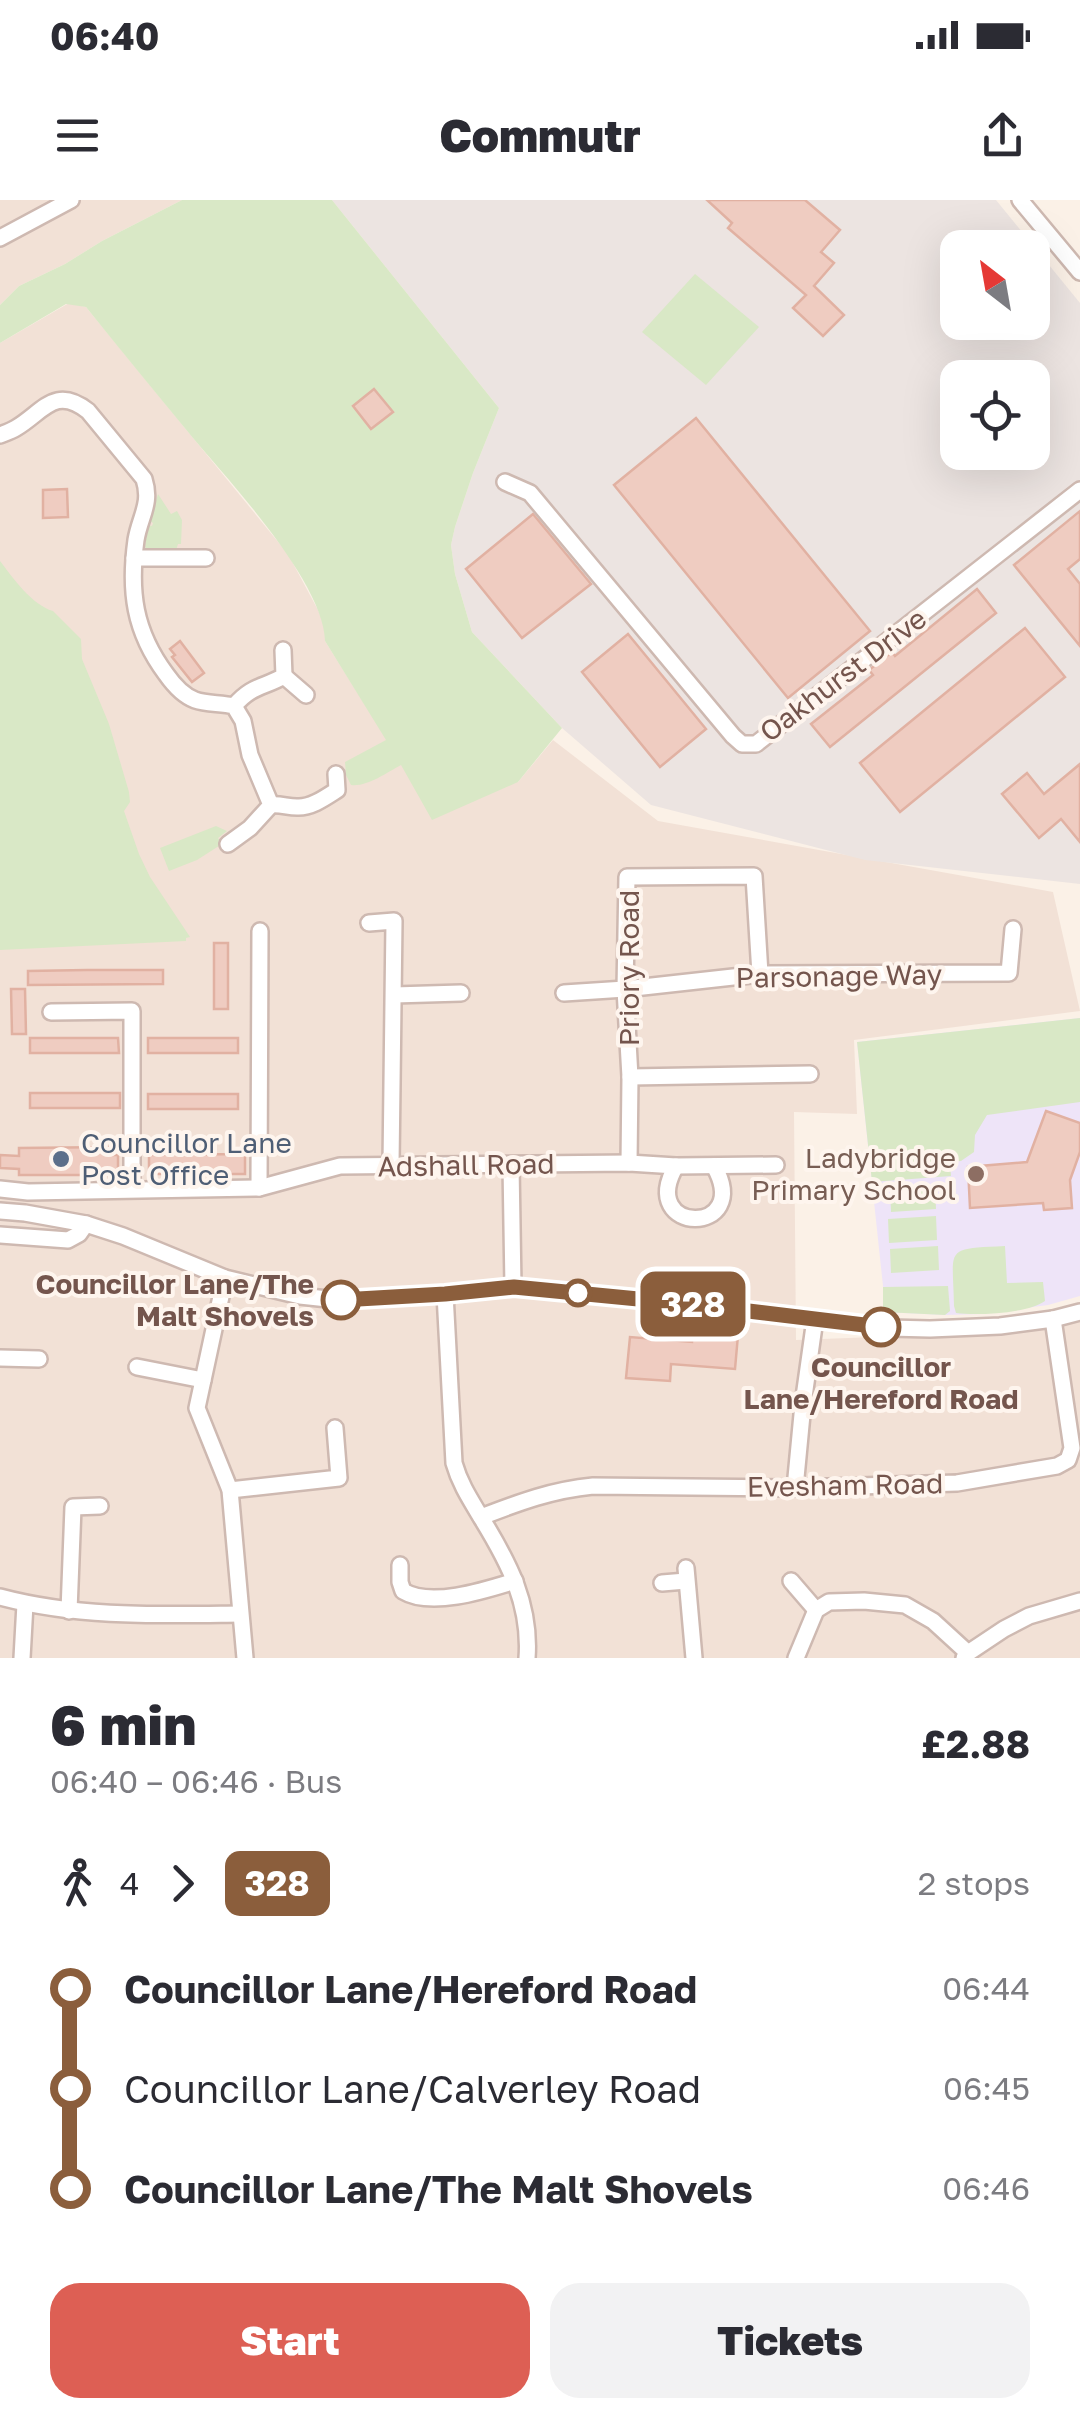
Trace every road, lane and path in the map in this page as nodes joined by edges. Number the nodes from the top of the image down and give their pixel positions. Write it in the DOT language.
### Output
graph roads {
  1 [pos="71,200"];
  2 [pos="1020,200"];
  3 [pos="0,238"];
  4 [pos="1080,272"];
  5 [pos="0,435"];
  6 [pos="505,482"];
  7 [pos="1080,490"];
  8 [pos="134,558"];
  9 [pos="206,558"];
  10 [pos="284,650"];
  11 [pos="284,676"];
  12 [pos="306,695"];
  13 [pos="234,706"];
  14 [pos="336,774"];
  15 [pos="271,806"];
  16 [pos="228,844"];
  17 [pos="369,923"];
  18 [pos="1013,929"];
  19 [pos="260,931"];
  20 [pos="760,974"];
  21 [pos="625,990"];
  22 [pos="461,993"];
  23 [pos="564,994"];
  24 [pos="394,995"];
  25 [pos="50,1012"];
  26 [pos="810,1074"];
  27 [pos="630,1077"];
  28 [pos="629,1163"];
  29 [pos="511,1164"];
  30 [pos="391,1165"];
  31 [pos="776,1165"];
  32 [pos="676,1166"];
  33 [pos="714,1166"];
  34 [pos="259,1188"];
  35 [pos="132,1189"];
  36 [pos="0,1190"];
  37 [pos="28,1192"];
  38 [pos="0,1211"];
  39 [pos="25,1212"];
  40 [pos="86,1224"];
  41 [pos="0,1235"];
  42 [pos="225,1278"];
  43 [pos="514,1287"];
  44 [pos="445,1294"];
  45 [pos="1080,1312"];
  46 [pos="815,1319"];
  47 [pos="1053,1320"];
  48 [pos="0,1358"];
  49 [pos="40,1359"];
  50 [pos="137,1367"];
  51 [pos="203,1380"];
  52 [pos="335,1428"];
  53 [pos="794,1488"];
  54 [pos="230,1490"];
  55 [pos="100,1506"];
  56 [pos="481,1517"];
  57 [pos="400,1566"];
  58 [pos="515,1581"];
  59 [pos="791,1581"];
  60 [pos="662,1583"];
  61 [pos="0,1597"];
  62 [pos="1080,1602"];
  63 [pos="25,1604"];
  64 [pos="816,1610"];
  65 [pos="69,1611"];
  66 [pos="240,1614"];
  67 [pos="966,1655"];
  68 [pos="22,1658"];
  69 [pos="244,1658"];
  70 [pos="527,1658"];
  71 [pos="694,1658"];
  72 [pos="796,1658"];
  1 -- 3 [label="street"];
  2 -- 4 [label="street"];
  5 -- 8 [label="street"];
  6 -- 7 [label="street, Oakhurst Drive"];
  8 -- 9 [label="street"];
  8 -- 13 [label="street"];
  10 -- 11 [label="street"];
  11 -- 12 [label="street"];
  11 -- 13 [label="street"];
  13 -- 15 [label="street"];
  14 -- 15 [label="street"];
  15 -- 16 [label="street"];
  17 -- 24 [label="street"];
  18 -- 20 [label="street, Parsonage Way"];
  19 -- 34 [label="street"];
  20 -- 21 [label="street, Parsonage Way"];
  20 -- 21 [label="street, Priory Road"];
  21 -- 23 [label="street, Parsonage Way"];
  21 -- 27 [label="street, Priory Road"];
  22 -- 24 [label="street"];
  24 -- 30 [label="street"];
  25 -- 35 [label="street"];
  26 -- 27 [label="street"];
  27 -- 28 [label="street, Priory Road"];
  28 -- 29 [label="street, Adshall Road"];
  28 -- 32 [label="street, Adshall Road"];
  29 -- 30 [label="street, Adshall Road"];
  29 -- 43 [label="street"];
  30 -- 34 [label="street, Adshall Road"];
  31 -- 33 [label="street, Adshall Road"];
  32 -- 33 [label="street, Adshall Road"];
  32 -- 33 [label="street"];
  34 -- 35 [label="street, Adshall Road"];
  35 -- 37 [label="street, Adshall Road"];
  36 -- 37 [label="street, Adshall Road"];
  37 -- 39 [label="street"];
  38 -- 39 [label="street"];
  39 -- 40 [label="street"];
  40 -- 41 [label="street"];
  40 -- 42 [label="street"];
  42 -- 44 [label="street"];
  42 -- 51 [label="street"];
  43 -- 44 [label="street"];
  43 -- 46 [label="street"];
  44 -- 56 [label="street"];
  45 -- 47 [label="street"];
  46 -- 47 [label="street"];
  46 -- 53 [label="street"];
  47 -- 53 [label="street, Evesham Road"];
  48 -- 49 [label="street"];
  50 -- 51 [label="street"];
  51 -- 54 [label="street"];
  52 -- 54 [label="street"];
  53 -- 56 [label="street, Evesham Road"];
  54 -- 66 [label="street"];
  55 -- 65 [label="street"];
  56 -- 58 [label="street"];
  57 -- 58 [label="street"];
  58 -- 70 [label="street"];
  59 -- 64 [label="street"];
  60 -- 71 [label="street"];
  61 -- 63 [label="street"];
  62 -- 67 [label="street"];
  63 -- 65 [label="street"];
  63 -- 68 [label="street"];
  64 -- 67 [label="street"];
  64 -- 72 [label="street"];
  65 -- 66 [label="street"];
  66 -- 69 [label="street"];
}
